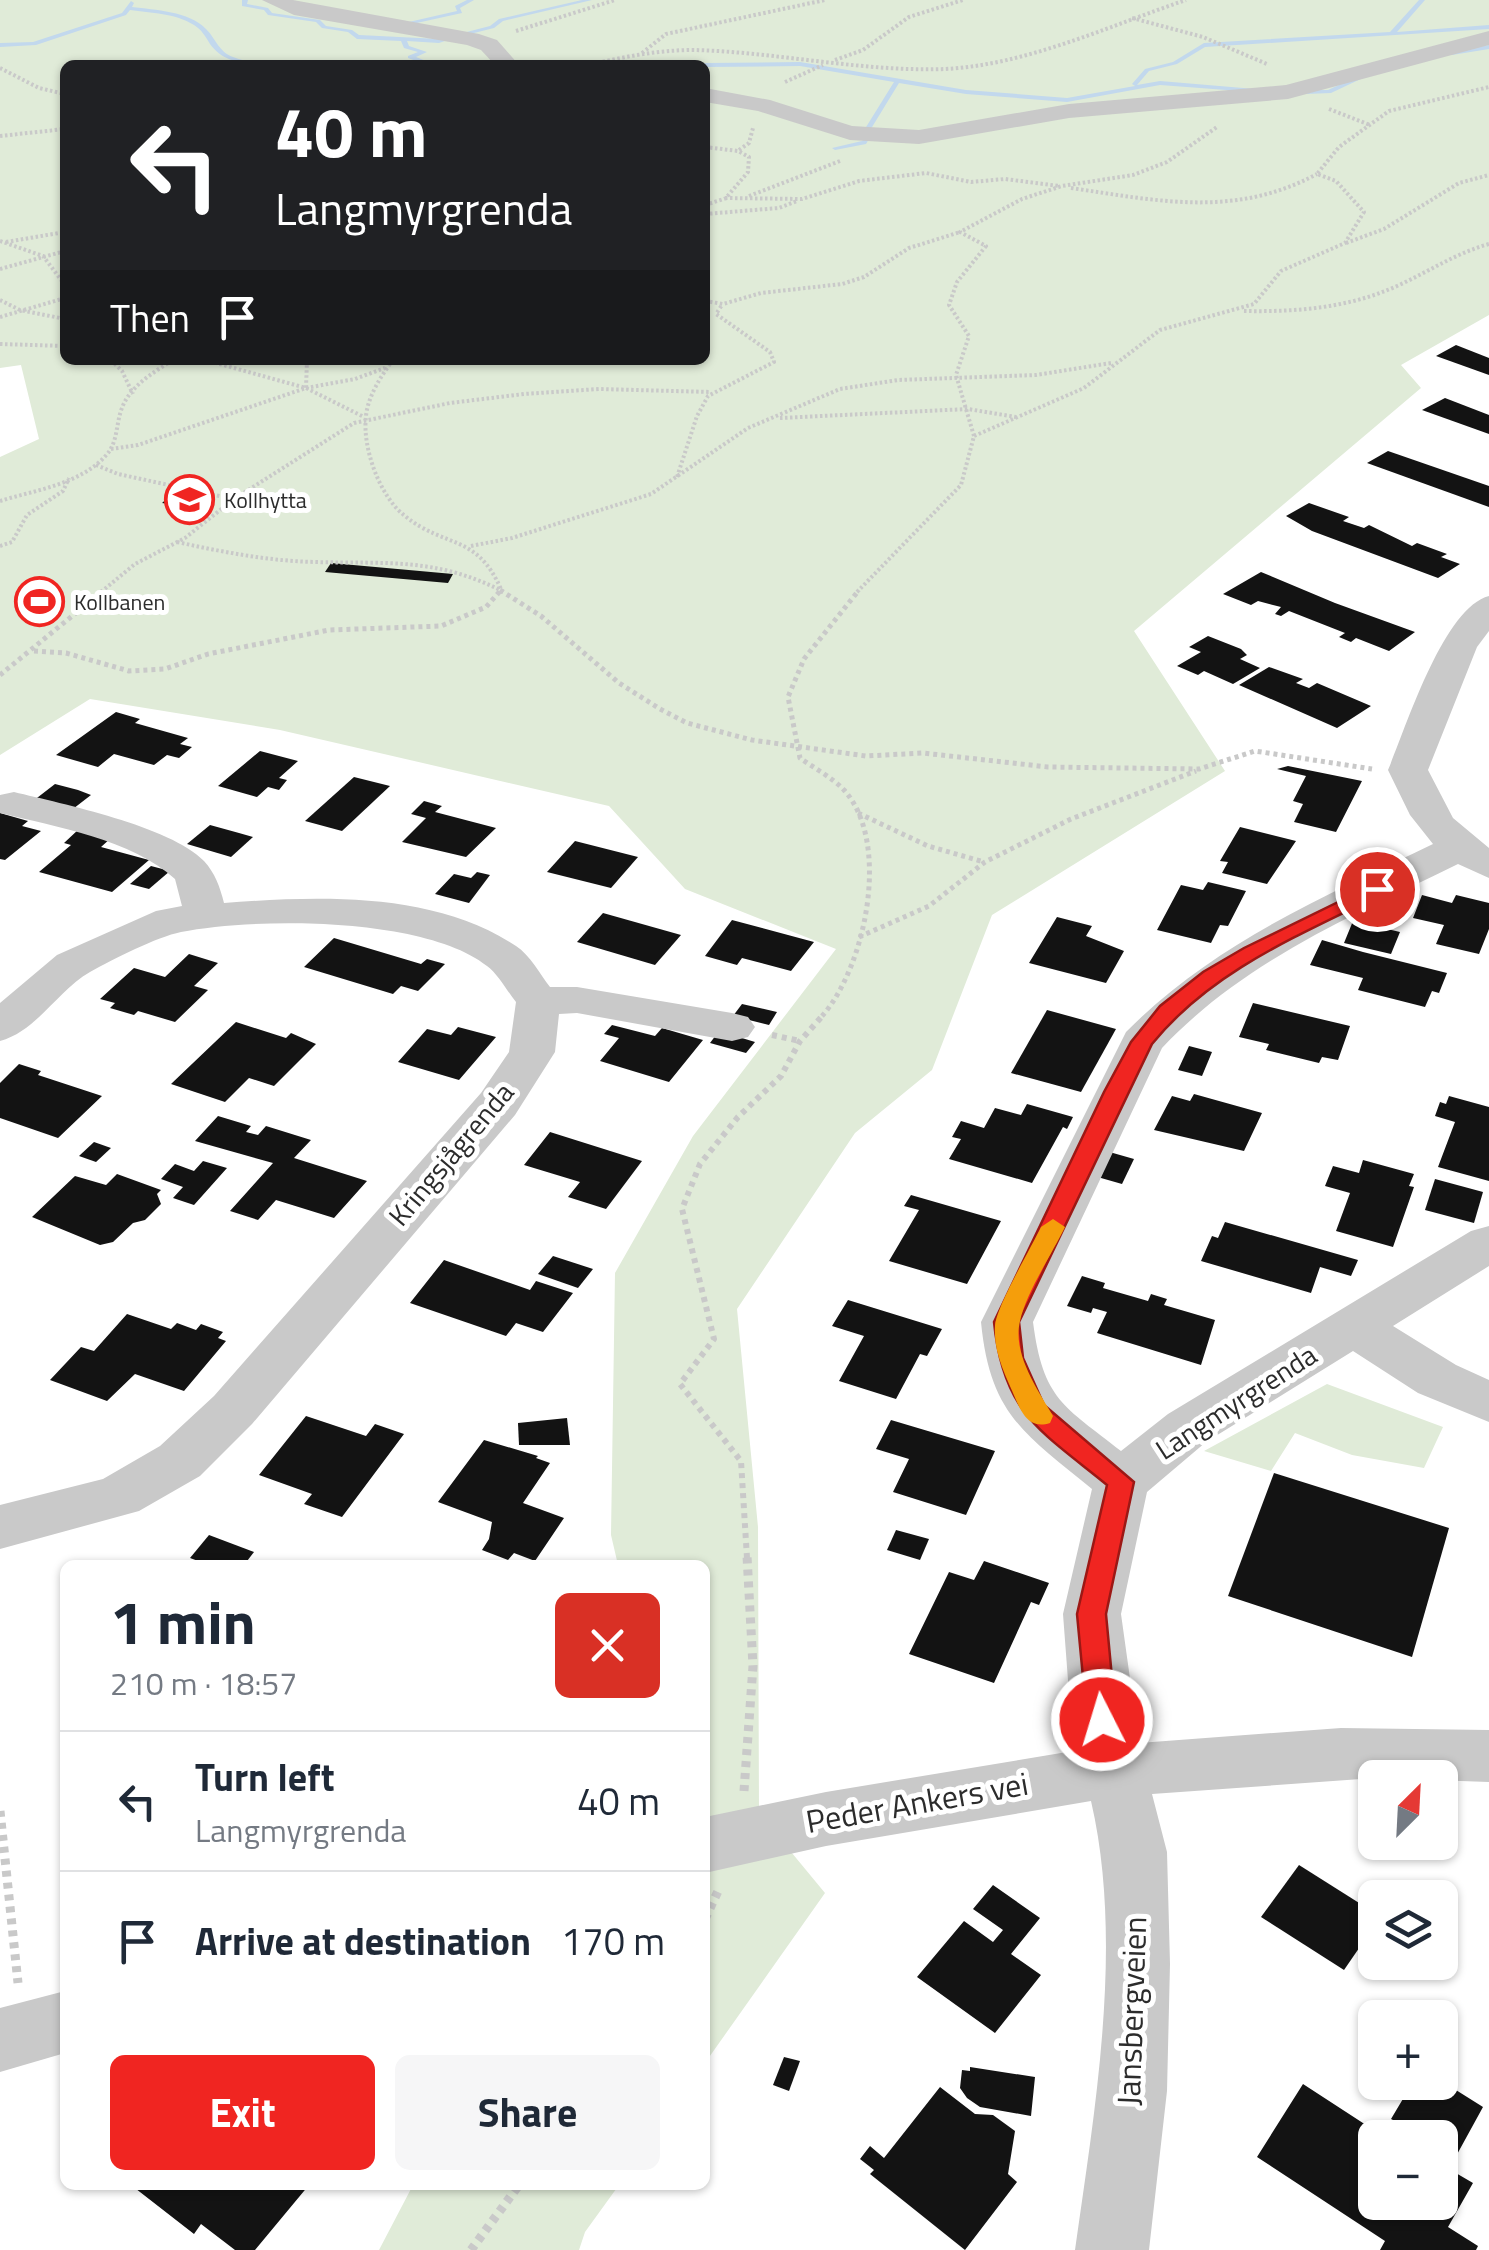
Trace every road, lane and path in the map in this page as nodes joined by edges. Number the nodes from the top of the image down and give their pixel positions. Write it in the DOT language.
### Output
graph roads {
  1 [pos="273,0"];
  2 [pos="616,0"];
  3 [pos="826,0"];
  4 [pos="964,0"];
  5 [pos="1186,0"];
  6 [pos="1132,18"];
  7 [pos="1489,38"];
  8 [pos="488,46"];
  9 [pos="642,52"];
  10 [pos="502,60"];
  11 [pos="609,60"];
  12 [pos="829,63"];
  13 [pos="0,68"];
  14 [pos="1489,86"];
  15 [pos="60,93"];
  16 [pos="1267,94"];
  17 [pos="710,96"];
  18 [pos="60,130"];
  19 [pos="0,136"];
  20 [pos="710,147"];
  21 [pos="1317,174"];
  22 [pos="1489,175"];
  23 [pos="1062,186"];
  24 [pos="725,198"];
  25 [pos="802,199"];
  26 [pos="710,203"];
  27 [pos="710,209"];
  28 [pos="710,213"];
  29 [pos="960,232"];
  30 [pos="60,233"];
  31 [pos="1,242"];
  32 [pos="1345,243"];
  33 [pos="1489,244"];
  34 [pos="60,252"];
  35 [pos="43,256"];
  36 [pos="0,269"];
  37 [pos="60,278"];
  38 [pos="60,299"];
  39 [pos="0,300"];
  40 [pos="710,301"];
  41 [pos="723,304"];
  42 [pos="20,310"];
  43 [pos="1238,311"];
  44 [pos="0,316"];
  45 [pos="60,318"];
  46 [pos="0,344"];
  47 [pos="60,346"];
  48 [pos="1113,363"];
  49 [pos="116,365"];
  50 [pos="165,365"];
  51 [pos="223,365"];
  52 [pos="307,365"];
  53 [pos="389,365"];
  54 [pos="386,368"];
  55 [pos="956,376"];
  56 [pos="306,388"];
  57 [pos="711,392"];
  58 [pos="133,394"];
  59 [pos="968,410"];
  60 [pos="1017,417"];
  61 [pos="366,418"];
  62 [pos="778,418"];
  63 [pos="974,436"];
  64 [pos="111,449"];
  65 [pos="94,464"];
  66 [pos="69,478"];
  67 [pos="676,478"];
  68 [pos="234,499"];
  69 [pos="0,501"];
  70 [pos="177,542"];
  71 [pos="0,546"];
  72 [pos="471,546"];
  73 [pos="501,590"];
  74 [pos="1489,606"];
  75 [pos="33,651"];
  76 [pos="0,675"];
  77 [pos="794,747"];
  78 [pos="1200,770"];
  79 [pos="1380,770"];
  80 [pos="14,804"];
  81 [pos="858,812"];
  82 [pos="1474,857"];
  83 [pos="985,862"];
  84 [pos="205,917"];
  85 [pos="858,938"];
  86 [pos="538,1001"];
  87 [pos="0,1027"];
  88 [pos="732,1027"];
  89 [pos="1489,1243"];
  90 [pos="1354,1326"];
  91 [pos="1489,1402"];
  92 [pos="1121,1482"];
  93 [pos="0,1527"];
  94 [pos="1489,1756"];
  95 [pos="1118,1773"];
  96 [pos="0,1811"];
  97 [pos="723,1840"];
  98 [pos="710,1897"];
  99 [pos="29,2032"];
  100 [pos="515,2190"];
  101 [pos="472,2250"];
  102 [pos="1112,2250"];
  1 -- 8 [label="street"];
  2 -- 8 [label="path"];
  3 -- 9 [label="path"];
  4 -- 12 [label="path"];
  5 -- 6 [label="path"];
  6 -- 12 [label="path"];
  6 -- 16 [label="path"];
  7 -- 16 [label="street"];
  8 -- 10 [label="street"];
  9 -- 11 [label="path"];
  9 -- 12 [label="path"];
  13 -- 15 [label="path"];
  14 -- 21 [label="path"];
  16 -- 17 [label="street"];
  16 -- 23 [label="path"];
  18 -- 19 [label="path"];
  20 -- 24 [label="path"];
  21 -- 23 [label="path"];
  21 -- 32 [label="path"];
  22 -- 32 [label="path"];
  23 -- 25 [label="path"];
  23 -- 29 [label="path"];
  24 -- 25 [label="path"];
  24 -- 26 [label="path"];
  24 -- 27 [label="path"];
  25 -- 28 [label="path"];
  29 -- 41 [label="path"];
  29 -- 55 [label="path"];
  30 -- 31 [label="path"];
  31 -- 35 [label="path"];
  32 -- 43 [label="path"];
  33 -- 43 [label="path"];
  34 -- 35 [label="path"];
  35 -- 36 [label="path"];
  35 -- 37 [label="path"];
  38 -- 42 [label="path"];
  39 -- 42 [label="path"];
  40 -- 41 [label="path"];
  41 -- 57 [label="path"];
  42 -- 44 [label="path"];
  42 -- 45 [label="path"];
  43 -- 48 [label="path"];
  46 -- 47 [label="path"];
  48 -- 55 [label="path"];
  48 -- 60 [label="path"];
  49 -- 58 [label="path"];
  50 -- 58 [label="path"];
  51 -- 56 [label="path"];
  52 -- 56 [label="path"];
  53 -- 54 [label="path"];
  54 -- 56 [label="path"];
  54 -- 61 [label="path"];
  55 -- 59 [label="path"];
  55 -- 62 [label="path"];
  56 -- 61 [label="path"];
  56 -- 64 [label="path"];
  57 -- 61 [label="path"];
  57 -- 67 [label="path"];
  58 -- 64 [label="path"];
  59 -- 60 [label="path"];
  59 -- 62 [label="path"];
  59 -- 63 [label="path"];
  60 -- 63 [label="path"];
  61 -- 68 [label="path"];
  61 -- 72 [label="path"];
  62 -- 67 [label="path"];
  63 -- 77 [label="path"];
  64 -- 65 [label="path"];
  65 -- 66 [label="path"];
  65 -- 68 [label="path"];
  66 -- 69 [label="path"];
  66 -- 71 [label="path"];
  67 -- 72 [label="path"];
  68 -- 70 [label="path"];
  70 -- 73 [label="path"];
  70 -- 75 [label="path"];
  72 -- 73 [label="path"];
  73 -- 75 [label="path"];
  73 -- 77 [label="path"];
  74 -- 82 [label="street"];
  75 -- 76 [label="path"];
  77 -- 78 [label="path"];
  77 -- 81 [label="path"];
  78 -- 79 [label="path"];
  78 -- 83 [label="path"];
  80 -- 84 [label="street"];
  81 -- 83 [label="path"];
  81 -- 85 [label="path"];
  82 -- 92 [label="street"];
  83 -- 85 [label="path"];
  84 -- 86 [label="street"];
  84 -- 87 [label="street"];
  85 -- 97 [label="path"];
  86 -- 88 [label="street"];
  86 -- 93 [label="street, Kringsjågrenda"];
  89 -- 90 [label="street, Langmyrgrenda"];
  90 -- 91 [label="street"];
  90 -- 92 [label="street, Langmyrgrenda"];
  92 -- 95 [label="street"];
  94 -- 95 [label="street, Peder Ankers vei"];
  95 -- 97 [label="street, Peder Ankers vei"];
  95 -- 102 [label="street, Jansbergveien"];
  96 -- 99 [label="path"];
  97 -- 98 [label="path"];
  100 -- 101 [label="path"];
}
